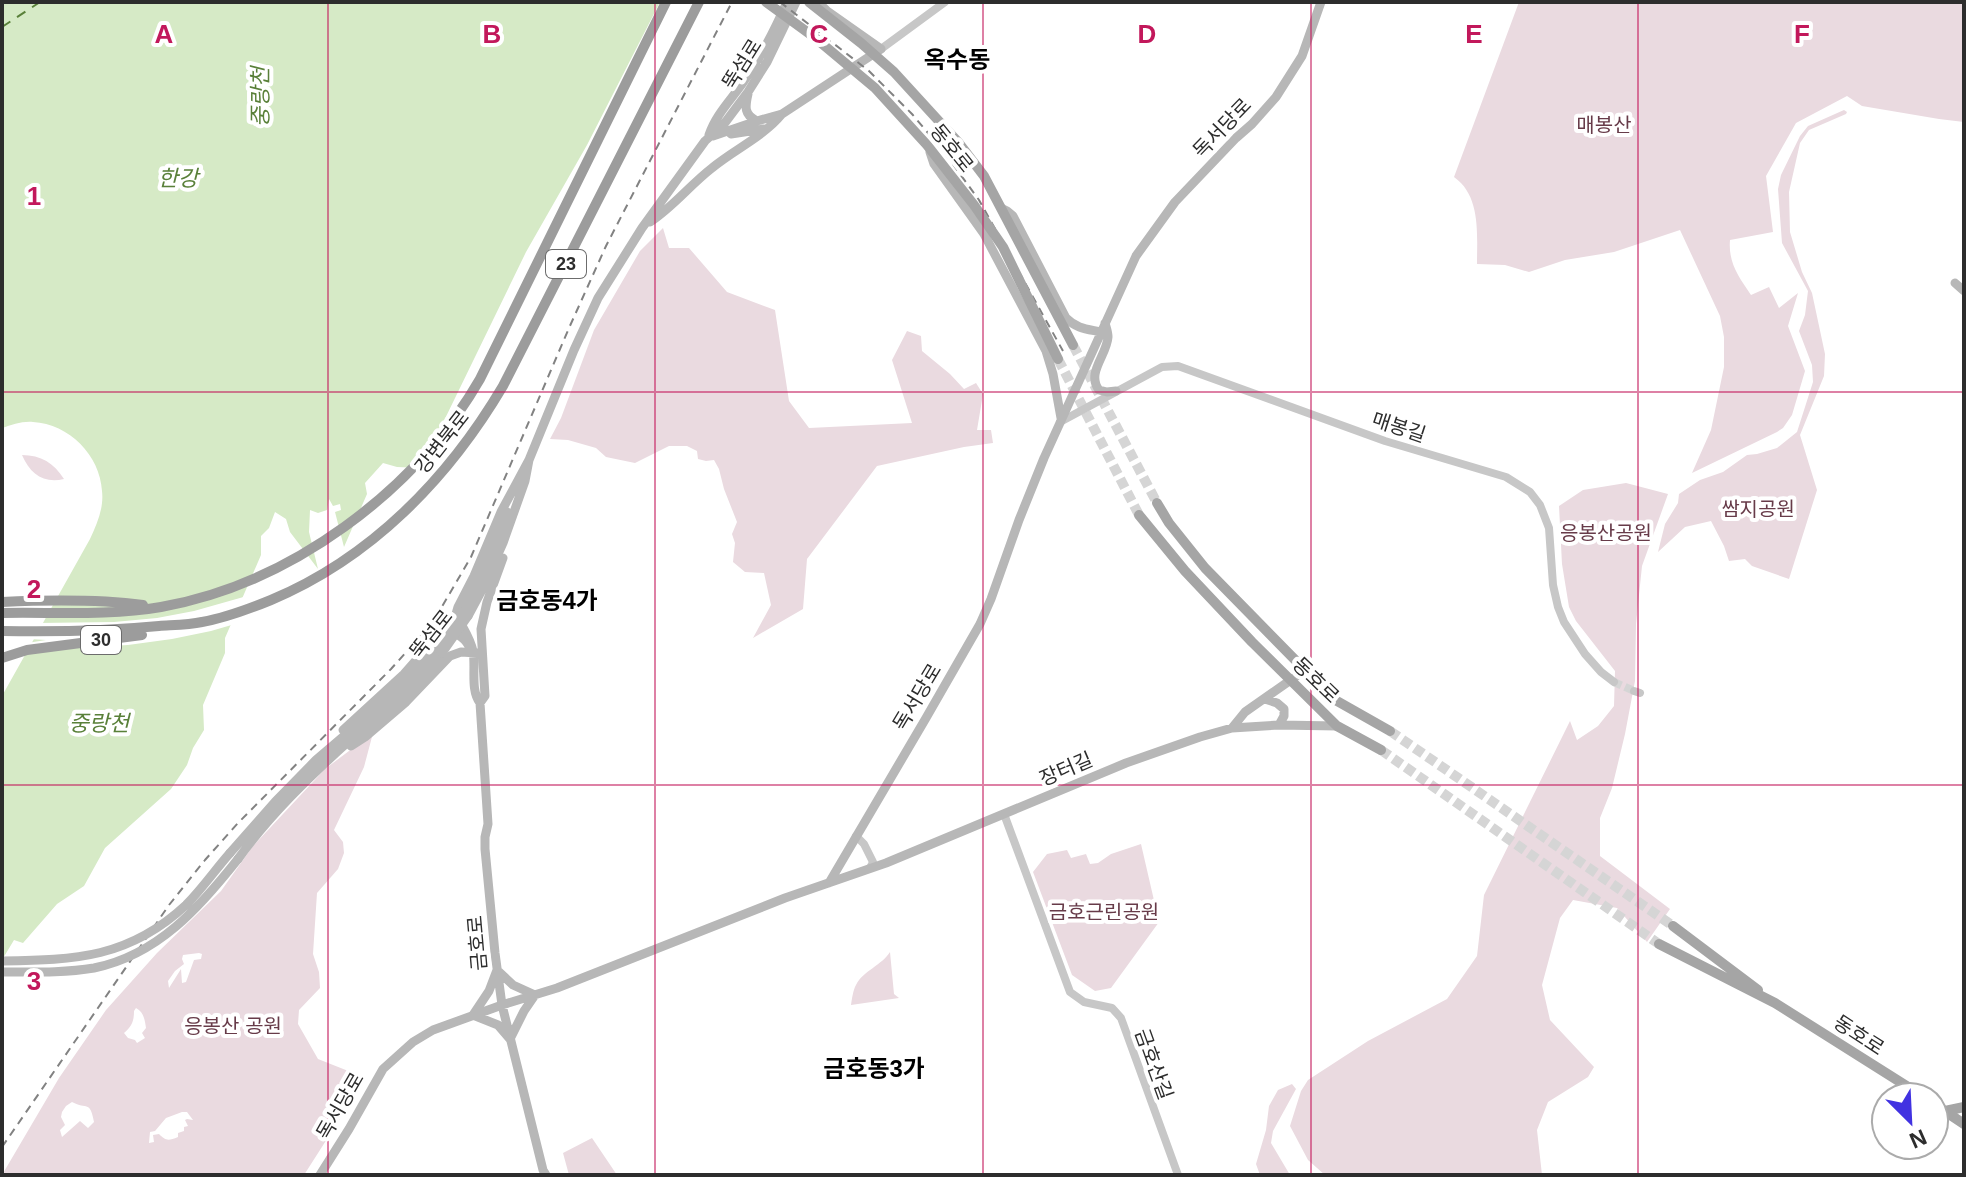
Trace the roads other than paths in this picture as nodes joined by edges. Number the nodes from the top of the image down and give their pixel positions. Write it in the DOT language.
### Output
graph roads {
  1 [pos="666,2"];
  2 [pos="699,2"];
  3 [pos="766,2"];
  4 [pos="787,2"];
  5 [pos="796,2"];
  6 [pos="809,2"];
  7 [pos="818,2"];
  8 [pos="945,2"];
  9 [pos="1321,2"];
  10 [pos="881,49"];
  11 [pos="748,92"];
  12 [pos="782,114"];
  13 [pos="757,121"];
  14 [pos="768,128"];
  15 [pos="708,138"];
  16 [pos="927,145"];
  17 [pos="1000,208"];
  18 [pos="642,228"];
  19 [pos="1955,283"];
  20 [pos="1964,291"];
  21 [pos="1103,327"];
  22 [pos="1073,345"];
  23 [pos="1058,359"];
  24 [pos="1116,391"];
  25 [pos="1060,420"];
  26 [pos="529,460"];
  27 [pos="518,478"];
  28 [pos="1157,503"];
  29 [pos="1139,515"];
  30 [pos="2,601"];
  31 [pos="161,607"];
  32 [pos="2,613"];
  33 [pos="465,614"];
  34 [pos="201,622"];
  35 [pos="1264,630"];
  36 [pos="2,631"];
  37 [pos="1252,642"];
  38 [pos="479,651"];
  39 [pos="2,658"];
  40 [pos="439,667"];
  41 [pos="1305,670"];
  42 [pos="1290,680"];
  43 [pos="1614,682"];
  44 [pos="474,684"];
  45 [pos="1265,699"];
  46 [pos="480,703"];
  47 [pos="1279,725"];
  48 [pos="1337,726"];
  49 [pos="1232,728"];
  50 [pos="1390,731"];
  51 [pos="1381,750"];
  52 [pos="328,754"];
  53 [pos="1004,814"];
  54 [pos="856,836"];
  55 [pos="234,856"];
  56 [pos="870,868"];
  57 [pos="829,883"];
  58 [pos="2,961"];
  59 [pos="497,970"];
  60 [pos="2,972"];
  61 [pos="535,995"];
  62 [pos="1775,1003"];
  63 [pos="502,1005"];
  64 [pos="473,1015"];
  65 [pos="510,1039"];
  66 [pos="1899,1081"];
  67 [pos="320,1175"];
  68 [pos="546,1175"];
  69 [pos="1178,1175"];
  1 -- 31 [label="highway, 강변북로 / 23"];
  2 -- 34 [label="highway, 강변북로 / 23"];
  3 -- 16 [label="main road, 동호로, bridge"];
  4 -- 15 [label="main road, 뚝섬로"];
  5 -- 11 [label="main road, 뚝섬로"];
  6 -- 17 [label="main road, 동호로, bridge"];
  7 -- 10 [label="main road"];
  8 -- 10 [label="street"];
  9 -- 21 [label="main road, 독서당로"];
  10 -- 12 [label="main road"];
  11 -- 13 [label="main road"];
  11 -- 15 [label="main road, 뚝섬로"];
  12 -- 13 [label="main road"];
  12 -- 14 [label="main road"];
  13 -- 15 [label="main road"];
  14 -- 15 [label="main road"];
  14 -- 18 [label="main road"];
  15 -- 18 [label="main road, 뚝섬로"];
  16 -- 23 [label="main road, 동호로, bridge"];
  16 -- 25 [label="main road"];
  17 -- 21 [label="main road"];
  17 -- 22 [label="main road, 동호로, bridge"];
  18 -- 26 [label="main road, 뚝섬로"];
  19 -- 20 [label="main road"];
  21 -- 24 [label="main road"];
  21 -- 25 [label="main road, 독서당로"];
  24 -- 25 [label="street, 매봉길"];
  24 -- 43 [label="street, 매봉길"];
  25 -- 54 [label="main road, 독서당로"];
  26 -- 27 [label="main road"];
  26 -- 33 [label="main road, 뚝섬로"];
  26 -- 38 [label="main road"];
  27 -- 33 [label="main road, 뚝섬로"];
  27 -- 38 [label="main road"];
  28 -- 35 [label="main road, 동호로"];
  29 -- 37 [label="main road, 동호로"];
  30 -- 31 [label="highway, 30"];
  31 -- 32 [label="highway, 강변북로 / 23"];
  33 -- 52 [label="main road, 뚝섬로, bridge"];
  34 -- 36 [label="highway, 강변북로 / 23"];
  34 -- 39 [label="highway, 30"];
  35 -- 37 [label="main road"];
  35 -- 41 [label="main road, 동호로"];
  37 -- 42 [label="main road, 동호로"];
  38 -- 40 [label="main road"];
  38 -- 44 [label="main road, 금호로"];
  38 -- 46 [label="main road, 금호로"];
  38 -- 52 [label="main road"];
  40 -- 44 [label="main road"];
  40 -- 52 [label="main road"];
  41 -- 42 [label="main road, 장터길"];
  41 -- 50 [label="main road, 동호로"];
  42 -- 45 [label="main road, 장터길"];
  42 -- 48 [label="main road, 동호로"];
  44 -- 46 [label="main road, 금호로"];
  45 -- 47 [label="main road"];
  45 -- 49 [label="main road, 장터길"];
  46 -- 59 [label="main road, 금호로"];
  47 -- 48 [label="main road"];
  47 -- 49 [label="main road"];
  48 -- 51 [label="main road, 동호로"];
  49 -- 53 [label="main road, 장터길"];
  52 -- 55 [label="main road, 뚝섬로"];
  53 -- 56 [label="main road, 장터길"];
  53 -- 69 [label="street, 금호산길"];
  54 -- 56 [label="street"];
  54 -- 57 [label="main road, 독서당로"];
  55 -- 58 [label="main road, 뚝섬로, bridge"];
  55 -- 60 [label="main road, 뚝섬로, bridge"];
  56 -- 57 [label="main road, 장터길"];
  57 -- 61 [label="main road, 독서당로"];
  59 -- 61 [label="main road"];
  59 -- 63 [label="main road, 금호로"];
  59 -- 64 [label="main road"];
  61 -- 63 [label="main road, 독서당로"];
  61 -- 65 [label="main road"];
  62 -- 62 [label="main road, 동호로"];
  62 -- 66 [label="main road, 동호로"];
  63 -- 64 [label="main road, 독서당로"];
  63 -- 65 [label="main road, 금호로"];
  64 -- 65 [label="main road"];
  64 -- 67 [label="main road, 독서당로"];
  65 -- 68 [label="main road, 금호로"];
}
